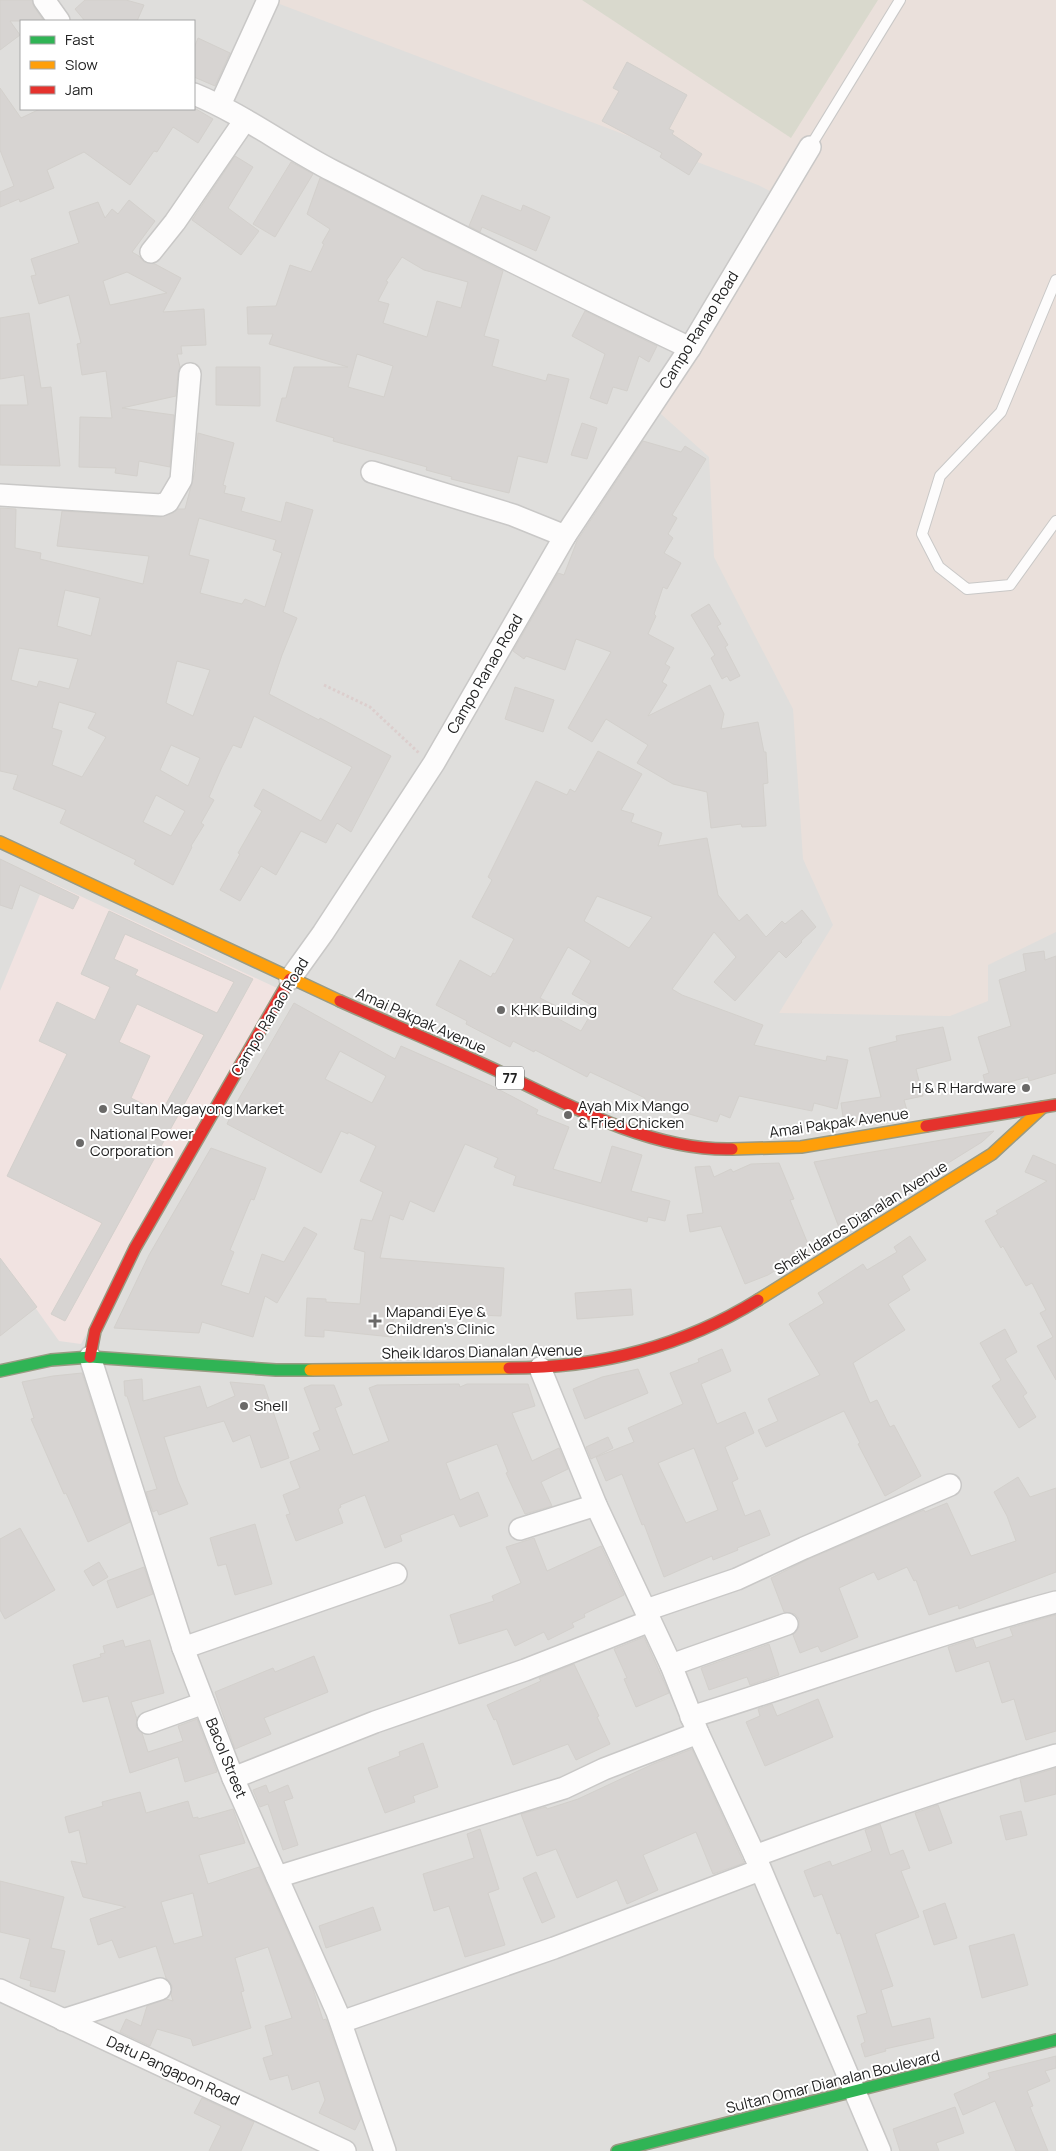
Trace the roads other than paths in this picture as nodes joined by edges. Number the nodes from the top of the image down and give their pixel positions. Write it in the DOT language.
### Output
graph roads {
  1 [pos="44,0"];
  2 [pos="268,0"];
  3 [pos="900,0"];
  4 [pos="58,20"];
  5 [pos="195,94"];
  6 [pos="220,105"];
  7 [pos="245,120"];
  8 [pos="810,147"];
  9 [pos="151,252"];
  10 [pos="1056,280"];
  11 [pos="690,348"];
  12 [pos="190,374"];
  13 [pos="372,472"];
  14 [pos="0,495"];
  15 [pos="1056,520"];
  16 [pos="565,536"];
  17 [pos="0,842"];
  18 [pos="290,979"];
  19 [pos="1056,1105"];
  20 [pos="1043,1108"];
  21 [pos="90,1357"];
  22 [pos="540,1368"];
  23 [pos="0,1371"];
  24 [pos="950,1485"];
  25 [pos="596,1505"];
  26 [pos="520,1530"];
  27 [pos="396,1574"];
  28 [pos="1056,1602"];
  29 [pos="648,1615"];
  30 [pos="787,1624"];
  31 [pos="183,1648"];
  32 [pos="671,1665"];
  33 [pos="204,1703"];
  34 [pos="148,1723"];
  35 [pos="694,1725"];
  36 [pos="1056,1754"];
  37 [pos="233,1778"];
  38 [pos="757,1863"];
  39 [pos="277,1877"];
  40 [pos="160,1989"];
  41 [pos="0,1990"];
  42 [pos="63,2020"];
  43 [pos="341,2022"];
  44 [pos="1056,2040"];
  45 [pos="856,2092"];
  46 [pos="345,2151"];
  47 [pos="385,2151"];
  48 [pos="617,2151"];
  49 [pos="880,2151"];
  1 -- 4 [label="street"];
  2 -- 6 [label="street"];
  3 -- 8 [label="lane, Campo Ranao Road"];
  5 -- 6 [label="street"];
  6 -- 7 [label="street"];
  7 -- 9 [label="street"];
  7 -- 11 [label="street"];
  8 -- 11 [label="street, Campo Ranao Road"];
  10 -- 15 [label="lane"];
  11 -- 16 [label="street, Campo Ranao Road"];
  12 -- 14 [label="street"];
  13 -- 16 [label="street"];
  16 -- 18 [label="street, Campo Ranao Road"];
  17 -- 18 [label="main road, Amai Pakpak Avenue / 77"];
  18 -- 20 [label="main road, Amai Pakpak Avenue / 77"];
  18 -- 21 [label="main road, Campo Ranao Road"];
  19 -- 20 [label="main road, Amai Pakpak Avenue / 77"];
  20 -- 22 [label="main road, Sheik Idaros Dianalan Avenue"];
  21 -- 22 [label="main road, Sheik Idaros Dianalan Avenue"];
  21 -- 23 [label="main road, Sheik Idaros Dianalan Avenue"];
  21 -- 31 [label="street, Bacol Street"];
  22 -- 25 [label="street"];
  24 -- 29 [label="street"];
  25 -- 26 [label="street"];
  25 -- 29 [label="street"];
  27 -- 31 [label="street"];
  28 -- 35 [label="street"];
  29 -- 32 [label="street"];
  29 -- 37 [label="street"];
  30 -- 32 [label="street"];
  31 -- 33 [label="street, Bacol Street"];
  32 -- 35 [label="street"];
  33 -- 34 [label="street"];
  33 -- 37 [label="street, Bacol Street"];
  35 -- 38 [label="street"];
  35 -- 39 [label="street"];
  36 -- 38 [label="street"];
  37 -- 39 [label="street, Bacol Street"];
  38 -- 43 [label="street"];
  38 -- 45 [label="street"];
  39 -- 43 [label="street, Bacol Street"];
  40 -- 42 [label="street"];
  41 -- 42 [label="street, Datu Pangapon Road"];
  42 -- 46 [label="street, Datu Pangapon Road"];
  43 -- 47 [label="street, Bacol Street"];
  44 -- 45 [label="main road, Sultan Omar Dianalan Boulevard"];
  45 -- 48 [label="main road, Sultan Omar Dianalan Boulevard"];
  45 -- 49 [label="street"];
}
